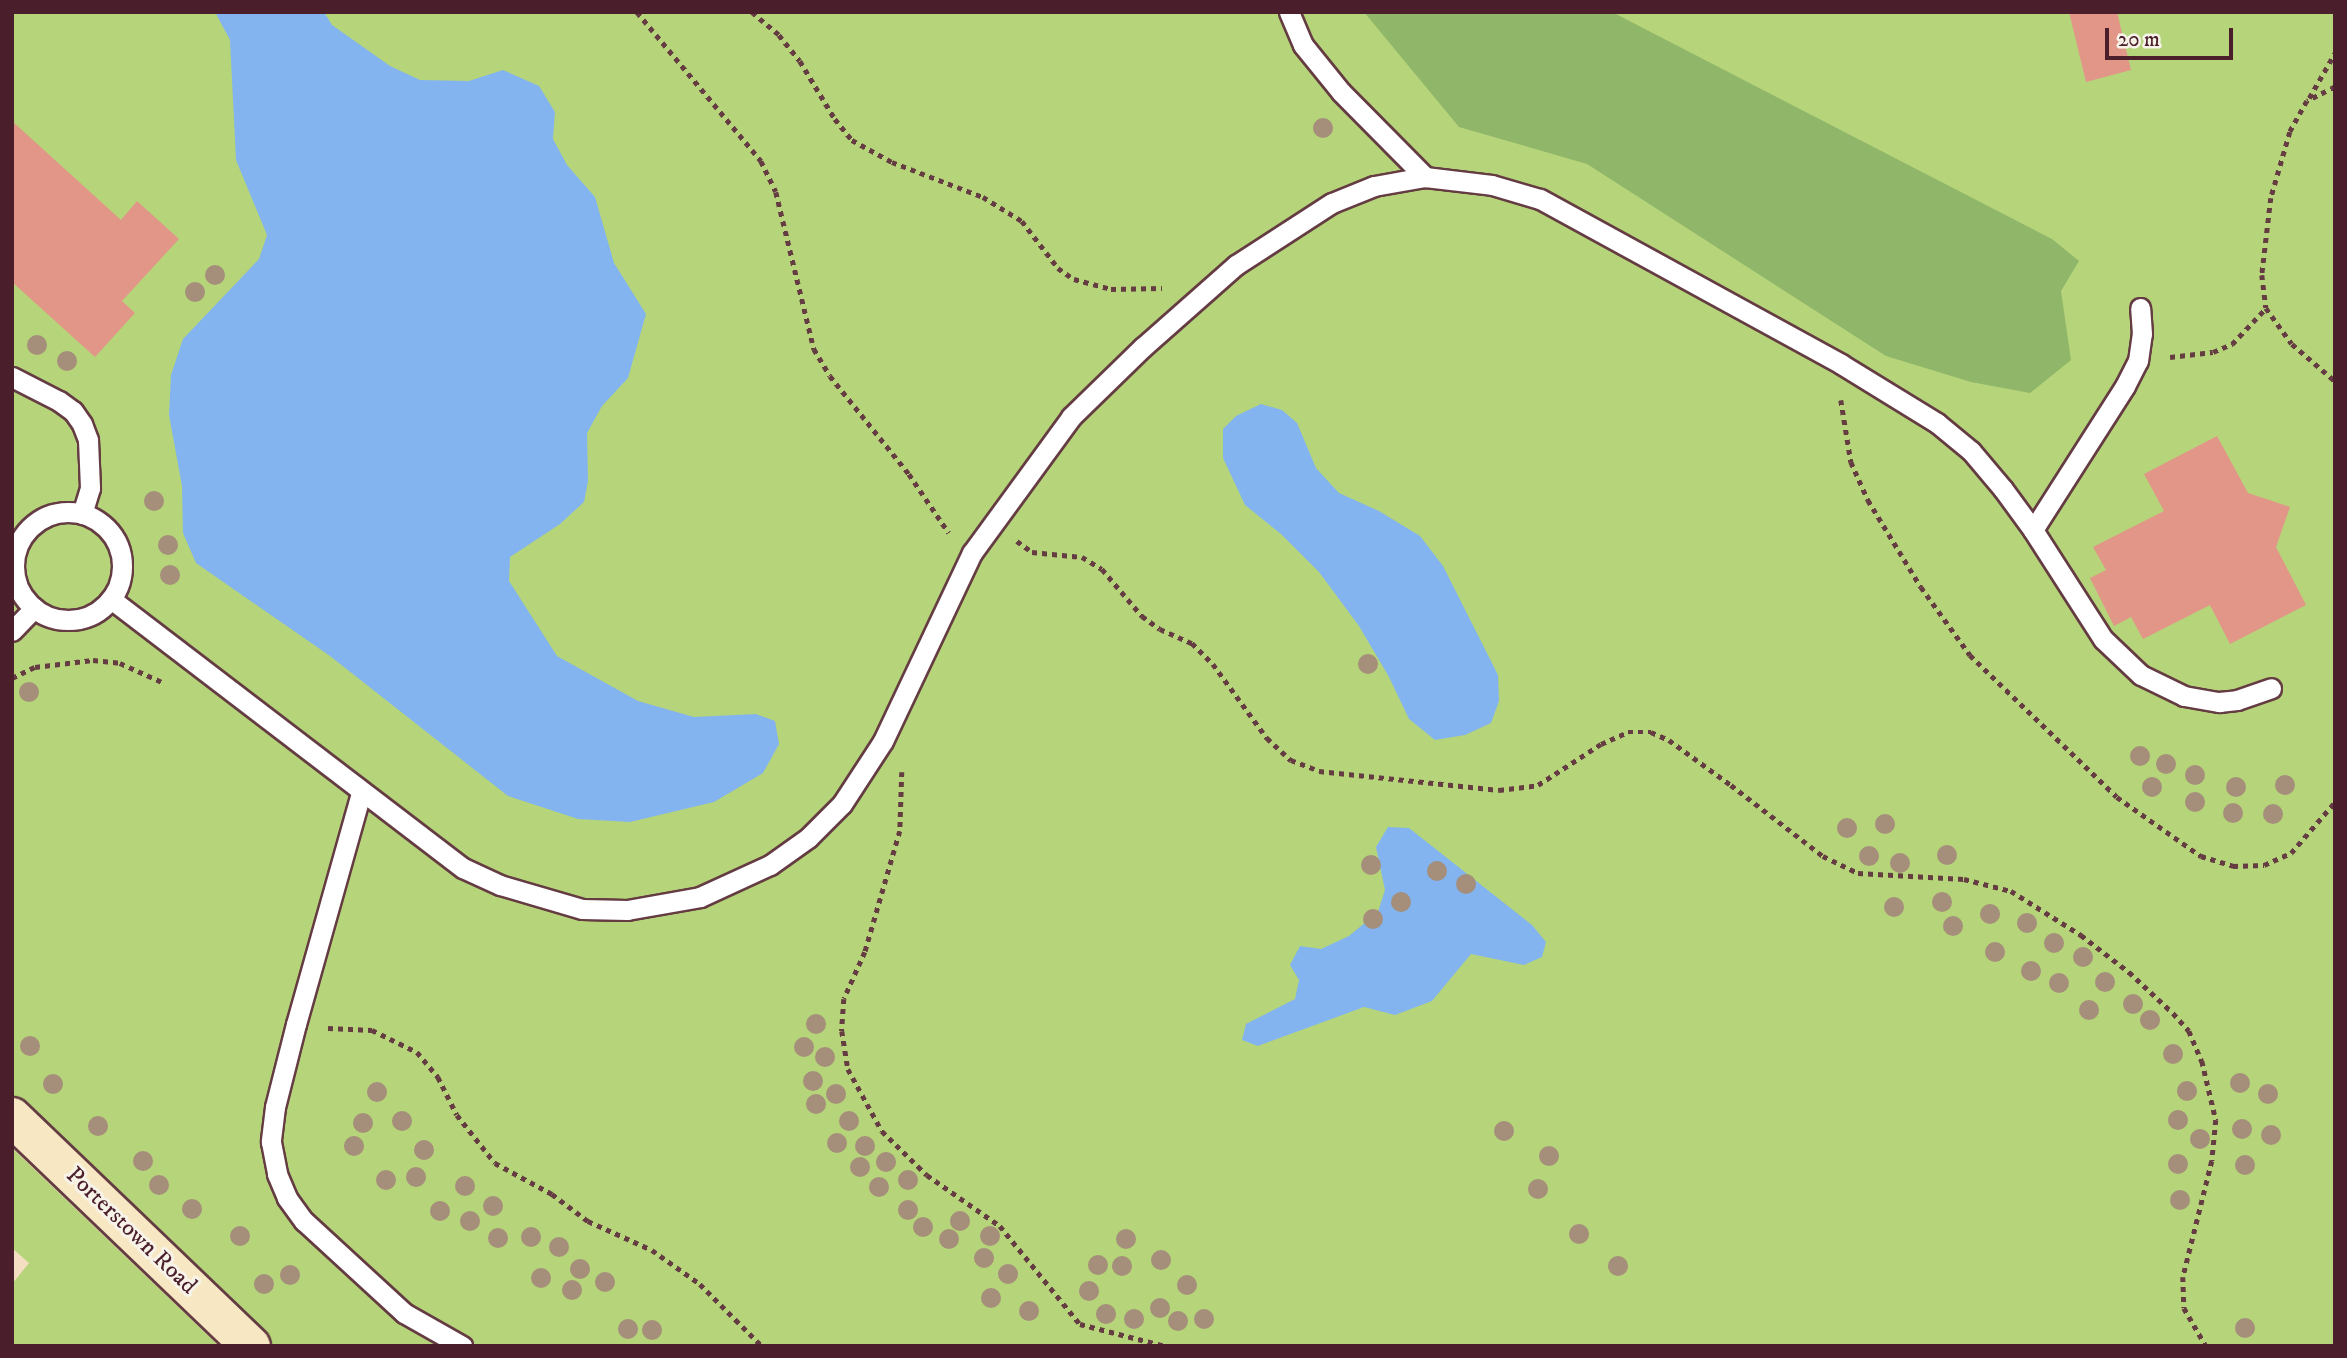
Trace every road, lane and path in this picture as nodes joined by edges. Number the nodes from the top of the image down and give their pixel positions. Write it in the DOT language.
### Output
graph roads {
  1 [pos="637,12"];
  2 [pos="752,12"];
  3 [pos="1289,12"];
  4 [pos="2335,53"];
  5 [pos="2335,87"];
  6 [pos="2307,100"];
  7 [pos="1425,177"];
  8 [pos="1214,284"];
  9 [pos="2140,308"];
  10 [pos="2266,308"];
  11 [pos="2138,361"];
  12 [pos="1842,364"];
  13 [pos="12,377"];
  14 [pos="2335,381"];
  15 [pos="82,514"];
  16 [pos="992,524"];
  17 [pos="18,530"];
  18 [pos="2033,530"];
  19 [pos="962,573"];
  20 [pos="111,599"];
  21 [pos="34,608"];
  22 [pos="12,631"];
  23 [pos="189,659"];
  24 [pos="12,678"];
  25 [pos="2271,688"];
  26 [pos="902,769"];
  27 [pos="361,793"];
  28 [pos="2335,802"];
  29 [pos="296,1024"];
  30 [pos="12,1117"];
  31 [pos="251,1346"];
  32 [pos="462,1346"];
  33 [pos="762,1346"];
  34 [pos="1164,1346"];
  35 [pos="2207,1346"];
  1 -- 19 [label="path"];
  2 -- 8 [label="path"];
  3 -- 7 [label="lane"];
  4 -- 6 [label="path"];
  5 -- 6 [label="path"];
  6 -- 10 [label="path"];
  7 -- 8 [label="lane"];
  7 -- 12 [label="lane"];
  8 -- 16 [label="lane"];
  9 -- 11 [label="lane"];
  10 -- 11 [label="path"];
  10 -- 14 [label="path"];
  11 -- 18 [label="lane"];
  12 -- 18 [label="lane"];
  12 -- 28 [label="path"];
  13 -- 15 [label="lane"];
  15 -- 17 [label="lane"];
  15 -- 20 [label="lane"];
  16 -- 19 [label="lane"];
  16 -- 35 [label="path"];
  17 -- 21 [label="lane"];
  18 -- 25 [label="lane"];
  19 -- 27 [label="lane"];
  20 -- 21 [label="lane"];
  20 -- 23 [label="lane"];
  21 -- 22 [label="lane"];
  23 -- 24 [label="path"];
  23 -- 27 [label="lane"];
  26 -- 34 [label="path"];
  27 -- 29 [label="lane"];
  29 -- 32 [label="lane"];
  29 -- 33 [label="path"];
  30 -- 31 [label="street, Porterstown Road"];
}
